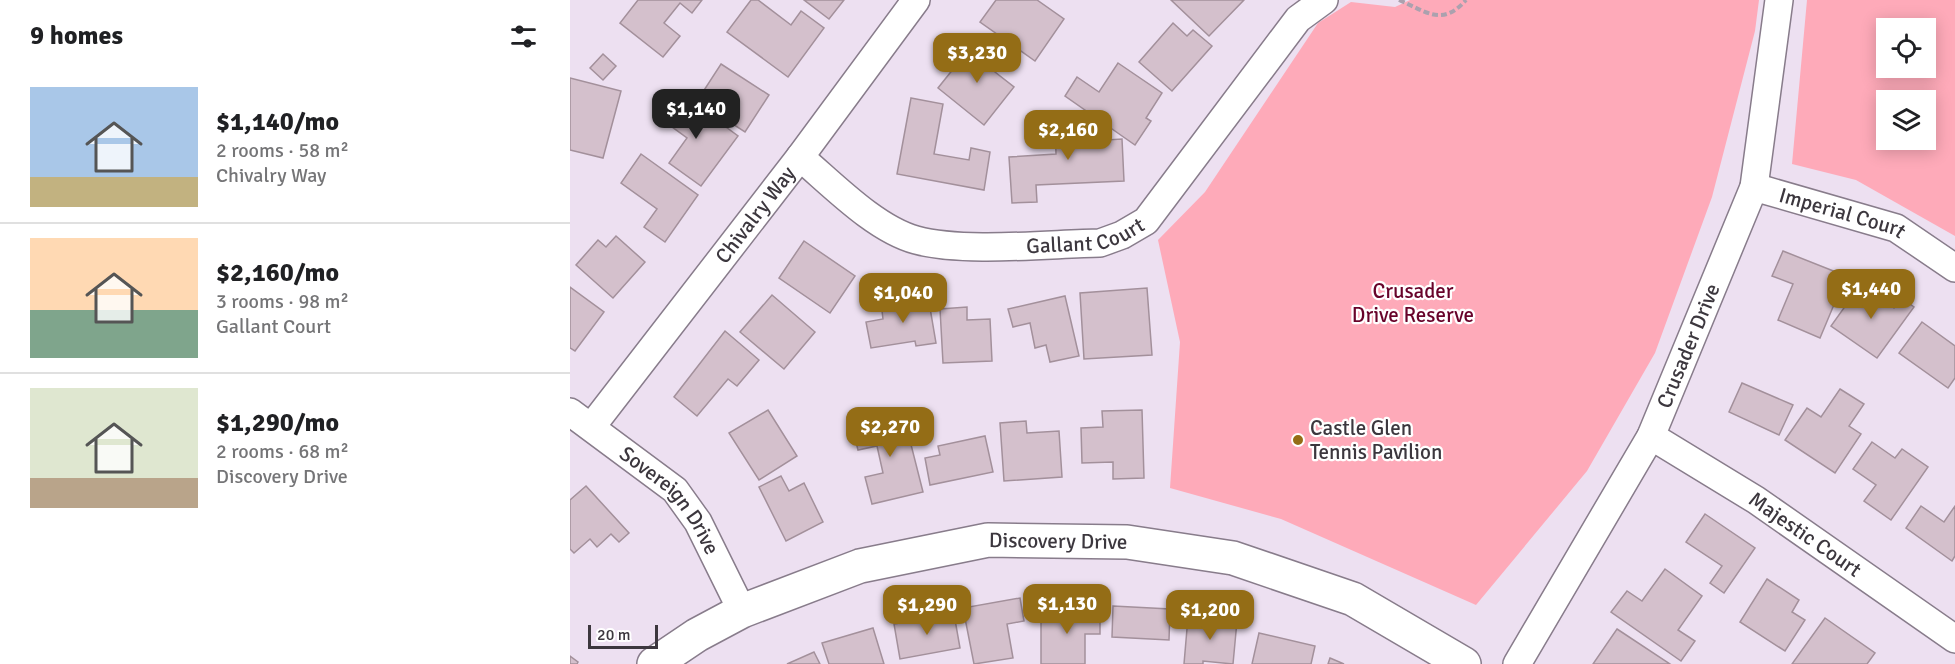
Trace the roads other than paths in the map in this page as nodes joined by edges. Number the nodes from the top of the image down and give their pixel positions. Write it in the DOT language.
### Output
graph roads {
  1 [pos="916,0"];
  2 [pos="1324,0"];
  3 [pos="1779,0"];
  4 [pos="800,157"];
  5 [pos="1754,187"];
  6 [pos="1955,268"];
  7 [pos="581,419"];
  8 [pos="1651,436"];
  9 [pos="742,611"];
  10 [pos="1955,639"];
  11 [pos="654,664"];
  12 [pos="1464,664"];
  13 [pos="1517,664"];
  1 -- 4 [label="street, Chivalry Way"];
  2 -- 4 [label="street, Gallant Court"];
  3 -- 5 [label="street, Crusader Drive"];
  4 -- 7 [label="street, Chivalry Way"];
  5 -- 6 [label="street, Imperial Court"];
  5 -- 8 [label="street, Crusader Drive"];
  7 -- 9 [label="street, Sovereign Drive"];
  8 -- 10 [label="street, Majestic Court"];
  8 -- 13 [label="street, Crusader Drive"];
  9 -- 11 [label="street, Discovery Drive"];
  9 -- 12 [label="street, Discovery Drive"];
}
